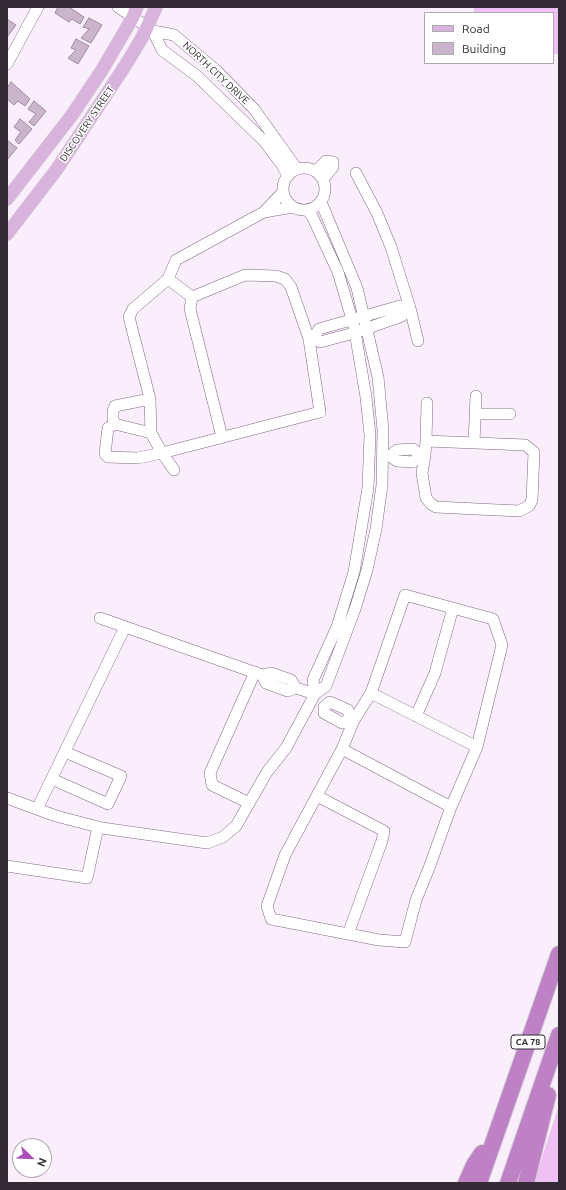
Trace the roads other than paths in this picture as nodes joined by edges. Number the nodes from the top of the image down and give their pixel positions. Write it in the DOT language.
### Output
graph roads {
  1 [pos="38,7"];
  2 [pos="118,7"];
  3 [pos="156,7"];
  4 [pos="135,12"];
  5 [pos="150,30"];
  6 [pos="7,64"];
  7 [pos="336,158"];
  8 [pos="297,169"];
  9 [pos="356,173"];
  10 [pos="319,175"];
  11 [pos="288,176"];
  12 [pos="283,192"];
  13 [pos="7,199"];
  14 [pos="320,202"];
  15 [pos="293,207"];
  16 [pos="308,210"];
  17 [pos="264,212"];
  18 [pos="7,234"];
  19 [pos="168,279"];
  20 [pos="192,297"];
  21 [pos="408,308"];
  22 [pos="364,316"];
  23 [pos="352,319"];
  24 [pos="367,328"];
  25 [pos="354,333"];
  26 [pos="312,338"];
  27 [pos="418,341"];
  28 [pos="476,396"];
  29 [pos="150,399"];
  30 [pos="427,403"];
  31 [pos="475,414"];
  32 [pos="510,414"];
  33 [pos="115,424"];
  34 [pos="151,433"];
  35 [pos="222,437"];
  36 [pos="426,441"];
  37 [pos="474,443"];
  38 [pos="162,453"];
  39 [pos="423,455"];
  40 [pos="386,456"];
  41 [pos="369,457"];
  42 [pos="174,470"];
  43 [pos="453,608"];
  44 [pos="100,618"];
  45 [pos="125,627"];
  46 [pos="258,674"];
  47 [pos="371,693"];
  48 [pos="313,698"];
  49 [pos="416,716"];
  50 [pos="352,720"];
  51 [pos="477,747"];
  52 [pos="342,749"];
  53 [pos="65,752"];
  54 [pos="52,779"];
  55 [pos="317,796"];
  56 [pos="7,798"];
  57 [pos="250,803"];
  58 [pos="451,807"];
  59 [pos="37,809"];
  60 [pos="98,827"];
  61 [pos="7,866"];
  62 [pos="348,934"];
  63 [pos="559,954"];
  64 [pos="559,1035"];
  65 [pos="559,1051"];
  66 [pos="497,1130"];
  67 [pos="466,1183"];
  68 [pos="479,1183"];
  69 [pos="508,1183"];
  70 [pos="526,1183"];
  1 -- 6 [label="street"];
  2 -- 4 [label="street"];
  3 -- 5 [label="main road, DISCOVERY STREET"];
  4 -- 5 [label="street"];
  4 -- 13 [label="main road, DISCOVERY STREET"];
  5 -- 8 [label="street, NORTH CITY DRIVE"];
  5 -- 11 [label="street, NORTH CITY DRIVE"];
  5 -- 18 [label="main road, DISCOVERY STREET"];
  7 -- 10 [label="street"];
  8 -- 10 [label="street"];
  8 -- 11 [label="street"];
  9 -- 21 [label="street"];
  10 -- 14 [label="street"];
  11 -- 12 [label="street"];
  12 -- 15 [label="street"];
  12 -- 17 [label="street"];
  14 -- 16 [label="street"];
  14 -- 22 [label="street"];
  15 -- 16 [label="street"];
  15 -- 17 [label="street"];
  16 -- 23 [label="street"];
  17 -- 19 [label="street"];
  19 -- 20 [label="street"];
  19 -- 29 [label="street"];
  20 -- 26 [label="street"];
  20 -- 35 [label="street"];
  21 -- 22 [label="street"];
  21 -- 24 [label="street"];
  21 -- 27 [label="street"];
  22 -- 23 [label="street"];
  22 -- 24 [label="street"];
  23 -- 25 [label="street"];
  23 -- 26 [label="street"];
  24 -- 25 [label="street"];
  24 -- 40 [label="street"];
  25 -- 26 [label="street"];
  25 -- 41 [label="street"];
  26 -- 35 [label="street"];
  28 -- 31 [label="street"];
  29 -- 33 [label="street"];
  29 -- 34 [label="street"];
  30 -- 36 [label="street"];
  31 -- 32 [label="street"];
  31 -- 37 [label="street"];
  33 -- 34 [label="street"];
  33 -- 38 [label="street"];
  34 -- 38 [label="street"];
  35 -- 38 [label="street"];
  36 -- 37 [label="street"];
  36 -- 39 [label="street"];
  37 -- 39 [label="street"];
  38 -- 42 [label="street"];
  39 -- 40 [label="street"];
  40 -- 41 [label="street"];
  40 -- 48 [label="street"];
  41 -- 48 [label="street"];
  43 -- 47 [label="street"];
  43 -- 49 [label="street"];
  43 -- 51 [label="street"];
  44 -- 45 [label="street"];
  45 -- 46 [label="street"];
  45 -- 53 [label="street"];
  46 -- 48 [label="street"];
  46 -- 57 [label="street"];
  47 -- 49 [label="street"];
  47 -- 50 [label="street"];
  48 -- 50 [label="street"];
  48 -- 57 [label="street"];
  49 -- 51 [label="street"];
  50 -- 52 [label="street"];
  51 -- 58 [label="street"];
  52 -- 55 [label="street"];
  52 -- 58 [label="street"];
  53 -- 54 [label="street"];
  53 -- 54 [label="street"];
  54 -- 59 [label="street"];
  55 -- 62 [label="street"];
  55 -- 62 [label="street"];
  56 -- 59 [label="street"];
  57 -- 60 [label="street"];
  58 -- 62 [label="street"];
  59 -- 60 [label="street"];
  60 -- 61 [label="street"];
  63 -- 66 [label="highway, CA 78"];
  64 -- 69 [label="highway, CA 78"];
  65 -- 70 [label="highway"];
  66 -- 67 [label="highway"];
  66 -- 68 [label="highway, CA 78"];
}
